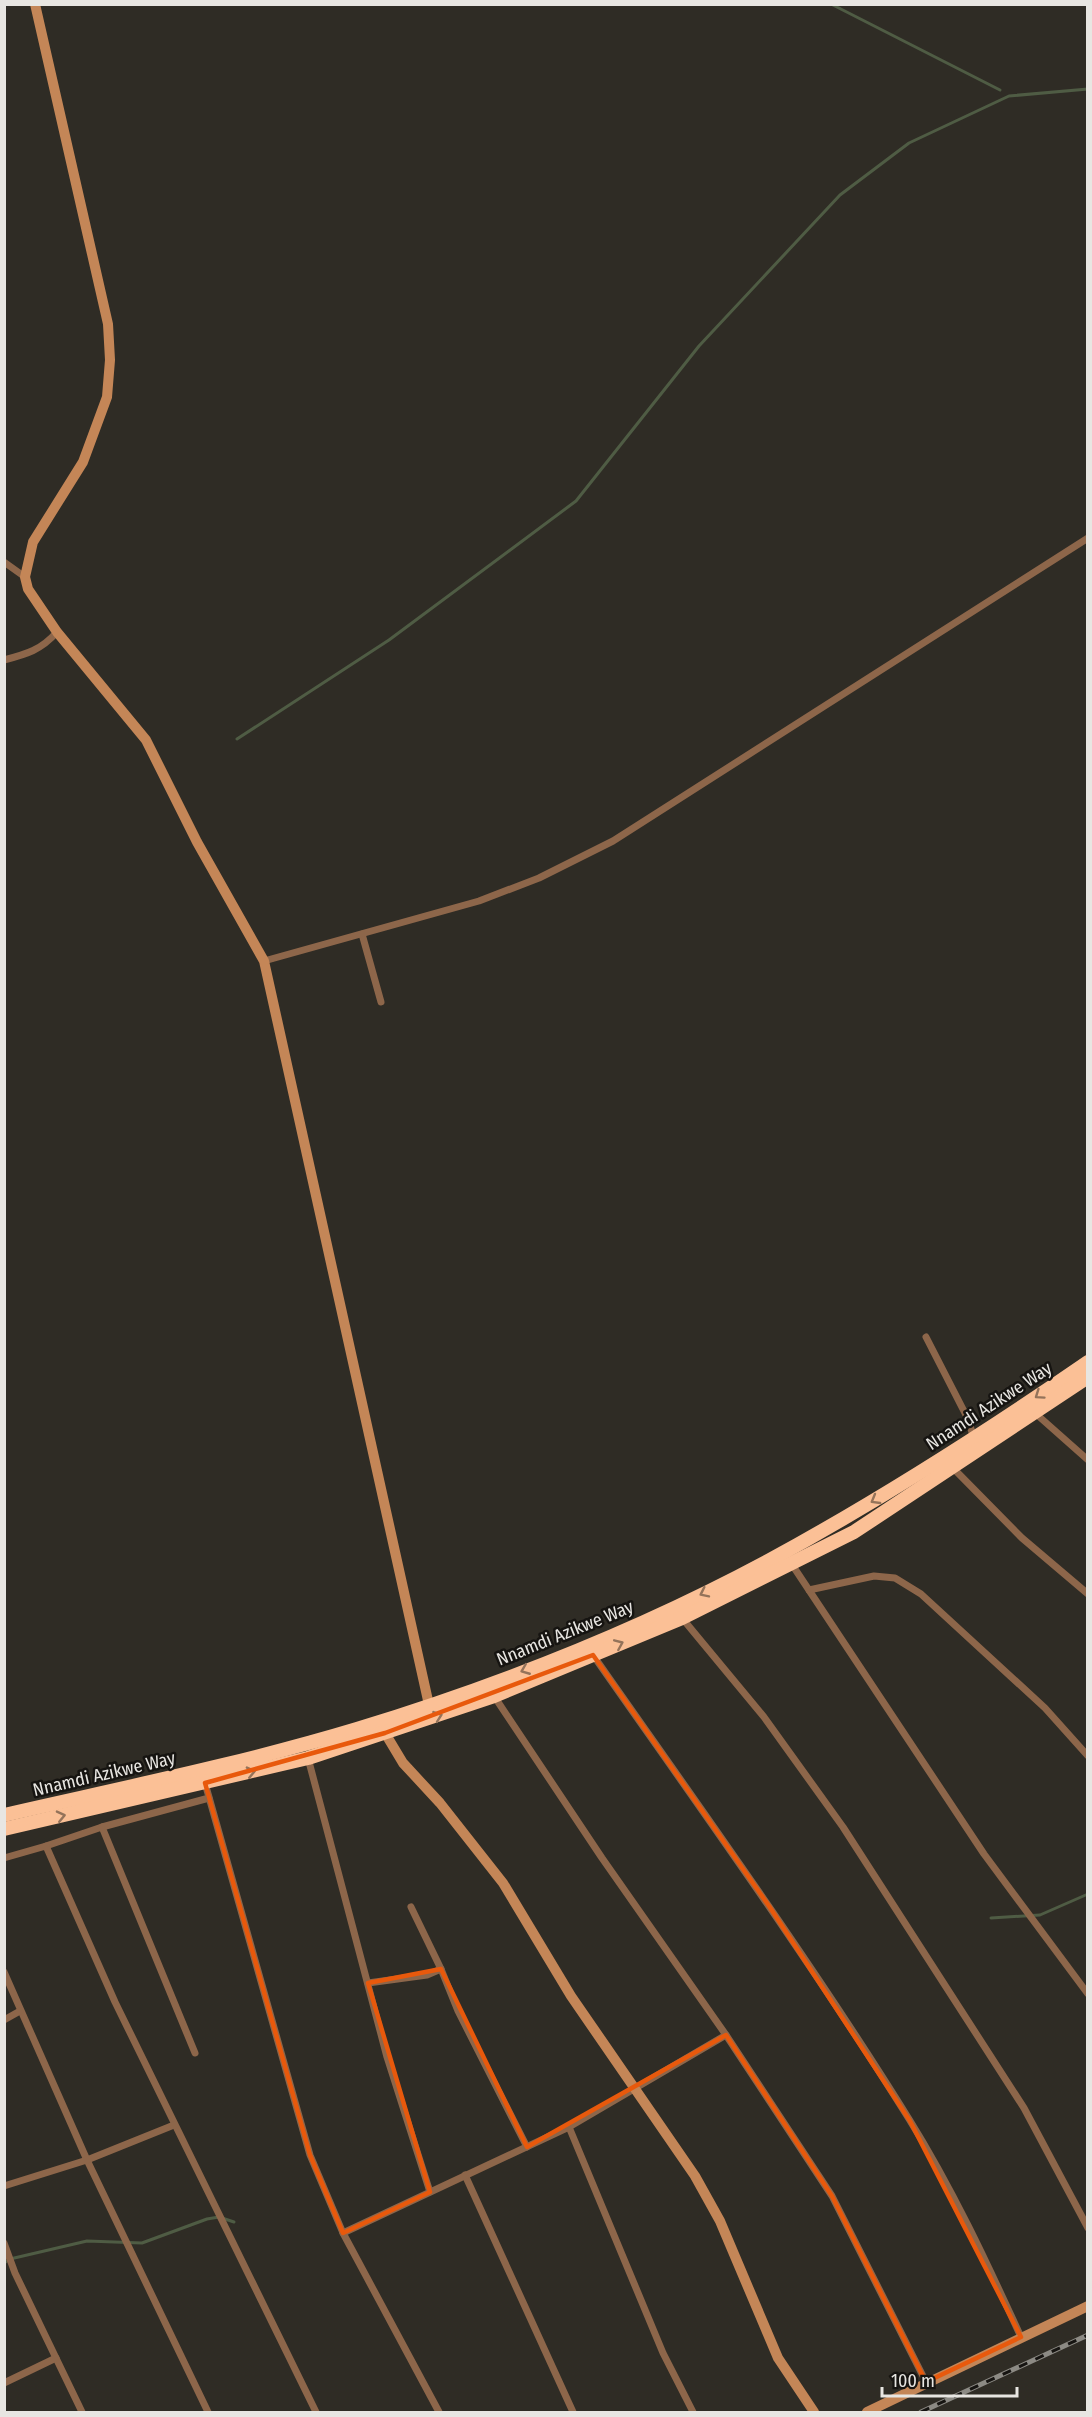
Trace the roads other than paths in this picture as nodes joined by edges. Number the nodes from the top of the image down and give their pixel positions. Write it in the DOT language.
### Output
graph roads {
  1 [pos="35,4"];
  2 [pos="1088,538"];
  3 [pos="4,562"];
  4 [pos="25,577"];
  5 [pos="57,632"];
  6 [pos="4,660"];
  7 [pos="362,934"];
  8 [pos="264,961"];
  9 [pos="381,1002"];
  10 [pos="926,1337"];
  11 [pos="1088,1362"];
  12 [pos="1088,1377"];
  13 [pos="1035,1413"];
  14 [pos="974,1439"];
  15 [pos="1088,1460"];
  16 [pos="953,1468"];
  17 [pos="791,1563"];
  18 [pos="809,1590"];
  19 [pos="1088,1593"];
  20 [pos="682,1618"];
  21 [pos="593,1655"];
  22 [pos="494,1696"];
  23 [pos="429,1705"];
  24 [pos="385,1734"];
  25 [pos="1088,1756"];
  26 [pos="308,1758"];
  27 [pos="205,1783"];
  28 [pos="209,1798"];
  29 [pos="4,1815"];
  30 [pos="102,1827"];
  31 [pos="4,1829"];
  32 [pos="46,1846"];
  33 [pos="4,1858"];
  34 [pos="411,1907"];
  35 [pos="441,1969"];
  36 [pos="4,1972"];
  37 [pos="368,1983"];
  38 [pos="1088,1994"];
  39 [pos="20,2011"];
  40 [pos="4,2019"];
  41 [pos="726,2035"];
  42 [pos="195,2053"];
  43 [pos="634,2088"];
  44 [pos="174,2125"];
  45 [pos="569,2127"];
  46 [pos="527,2147"];
  47 [pos="87,2160"];
  48 [pos="465,2175"];
  49 [pos="4,2186"];
  50 [pos="430,2192"];
  51 [pos="1088,2228"];
  52 [pos="343,2233"];
  53 [pos="4,2243"];
  54 [pos="1088,2306"];
  55 [pos="1021,2337"];
  56 [pos="56,2358"];
  57 [pos="926,2382"];
  58 [pos="4,2383"];
  59 [pos="82,2412"];
  60 [pos="208,2412"];
  61 [pos="316,2412"];
  62 [pos="439,2412"];
  63 [pos="573,2412"];
  64 [pos="693,2412"];
  65 [pos="814,2412"];
  66 [pos="867,2412"];
  1 -- 4 [label="street"];
  2 -- 7 [label="street"];
  3 -- 4 [label="street"];
  4 -- 5 [label="street"];
  5 -- 6 [label="street"];
  5 -- 8 [label="street"];
  7 -- 8 [label="street"];
  7 -- 9 [label="street"];
  8 -- 23 [label="street"];
  10 -- 14 [label="street"];
  11 -- 14 [label="highway, Nnamdi Azikwe Way, one-way"];
  12 -- 13 [label="highway, Nnamdi Azikwe Way"];
  13 -- 15 [label="street"];
  13 -- 16 [label="highway, Nnamdi Azikwe Way"];
  14 -- 23 [label="highway, Nnamdi Azikwe Way, one-way"];
  16 -- 17 [label="highway, Nnamdi Azikwe Way"];
  16 -- 19 [label="street"];
  17 -- 18 [label="street"];
  17 -- 20 [label="highway, Nnamdi Azikwe Way"];
  18 -- 25 [label="street"];
  18 -- 38 [label="street"];
  21 -- 20 [label="highway, Nnamdi Azikwe Way, one-way"];
  20 -- 51 [label="street"];
  21 -- 22 [label="highway, Nnamdi Azikwe Way"];
  21 -- 55 [label="street"];
  24 -- 22 [label="highway, Nnamdi Azikwe Way, one-way"];
  22 -- 41 [label="street"];
  23 -- 29 [label="highway, Nnamdi Azikwe Way"];
  24 -- 26 [label="highway, Nnamdi Azikwe Way"];
  24 -- 43 [label="street"];
  27 -- 26 [label="highway, Nnamdi Azikwe Way, one-way"];
  26 -- 37 [label="street"];
  27 -- 28 [label="street"];
  31 -- 27 [label="highway, Nnamdi Azikwe Way, one-way"];
  28 -- 30 [label="street"];
  28 -- 52 [label="street"];
  30 -- 32 [label="street"];
  30 -- 42 [label="street"];
  32 -- 33 [label="street"];
  32 -- 44 [label="street"];
  34 -- 35 [label="street"];
  35 -- 37 [label="street"];
  35 -- 46 [label="street"];
  36 -- 39 [label="street"];
  37 -- 50 [label="street"];
  39 -- 40 [label="street"];
  39 -- 47 [label="street"];
  41 -- 43 [label="street"];
  41 -- 57 [label="street"];
  43 -- 45 [label="street"];
  43 -- 65 [label="street"];
  44 -- 47 [label="street"];
  44 -- 61 [label="street"];
  45 -- 46 [label="street"];
  45 -- 64 [label="street"];
  46 -- 48 [label="street"];
  47 -- 49 [label="street"];
  47 -- 60 [label="street"];
  48 -- 50 [label="street"];
  48 -- 63 [label="street"];
  50 -- 52 [label="street"];
  52 -- 62 [label="street"];
  53 -- 56 [label="street"];
  54 -- 55 [label="street"];
  55 -- 57 [label="street"];
  56 -- 58 [label="street"];
  56 -- 59 [label="street"];
  57 -- 66 [label="street"];
}
